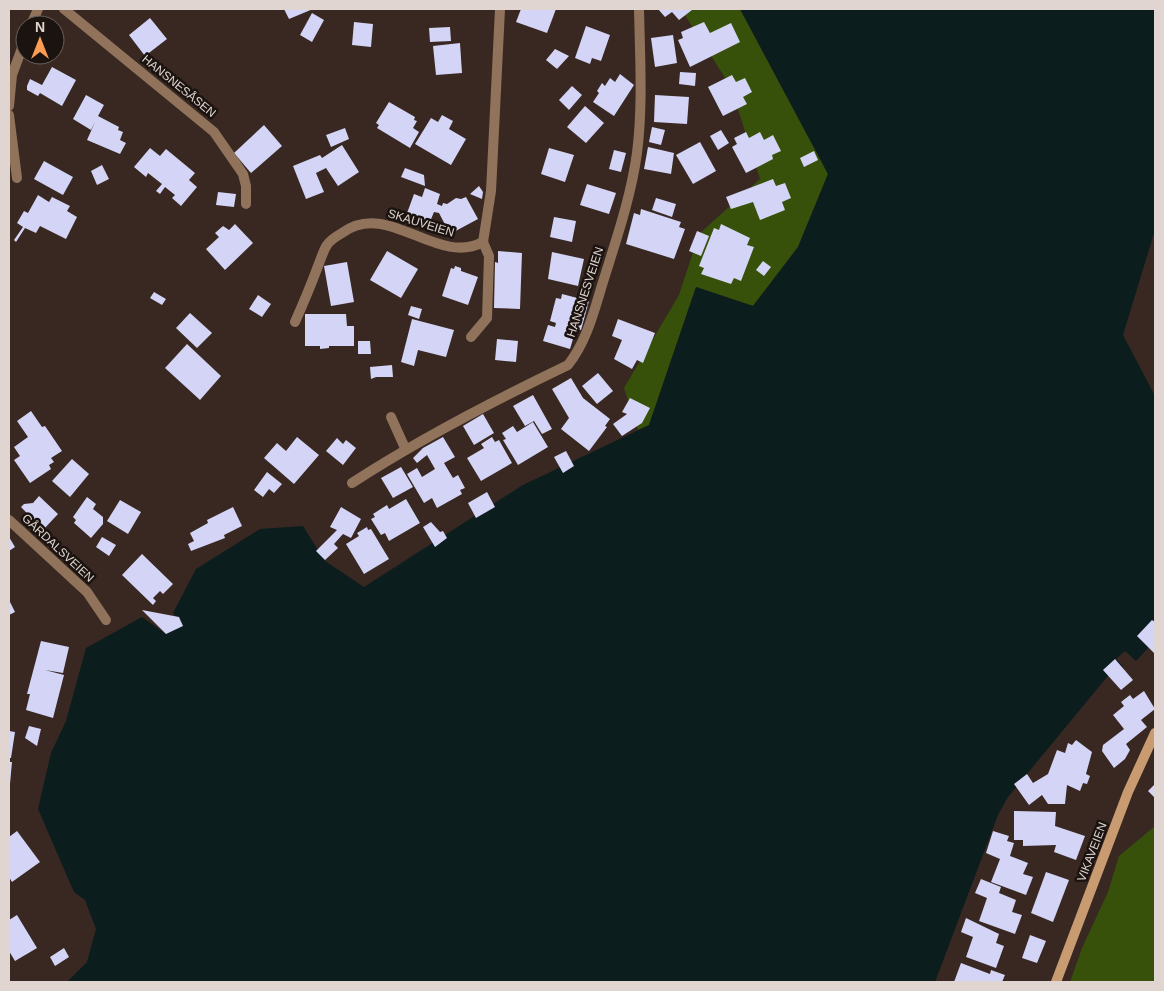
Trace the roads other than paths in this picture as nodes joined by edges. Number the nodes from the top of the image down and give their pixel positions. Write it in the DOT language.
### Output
graph roads {
  1 [pos="64,9"];
  2 [pos="500,9"];
  3 [pos="639,9"];
  4 [pos="16,65"];
  5 [pos="9,106"];
  6 [pos="9,115"];
  7 [pos="17,178"];
  8 [pos="246,204"];
  9 [pos="483,242"];
  10 [pos="296,322"];
  11 [pos="471,337"];
  12 [pos="391,417"];
  13 [pos="405,448"];
  14 [pos="352,483"];
  15 [pos="9,520"];
  16 [pos="106,620"];
  17 [pos="1155,733"];
  18 [pos="1056,982"];
  1 -- 8 [label="street, HANSNESÅSEN"];
  2 -- 9 [label="street"];
  3 -- 13 [label="street, HANSNESVEIEN"];
  4 -- 5 [label="street"];
  6 -- 7 [label="street"];
  9 -- 10 [label="street, SKAUVEIEN"];
  9 -- 11 [label="street"];
  12 -- 13 [label="street"];
  13 -- 14 [label="street, HANSNESVEIEN"];
  15 -- 16 [label="street, GÅRDALSVEIEN"];
  17 -- 18 [label="main road, VIKAVEIEN"];
}
